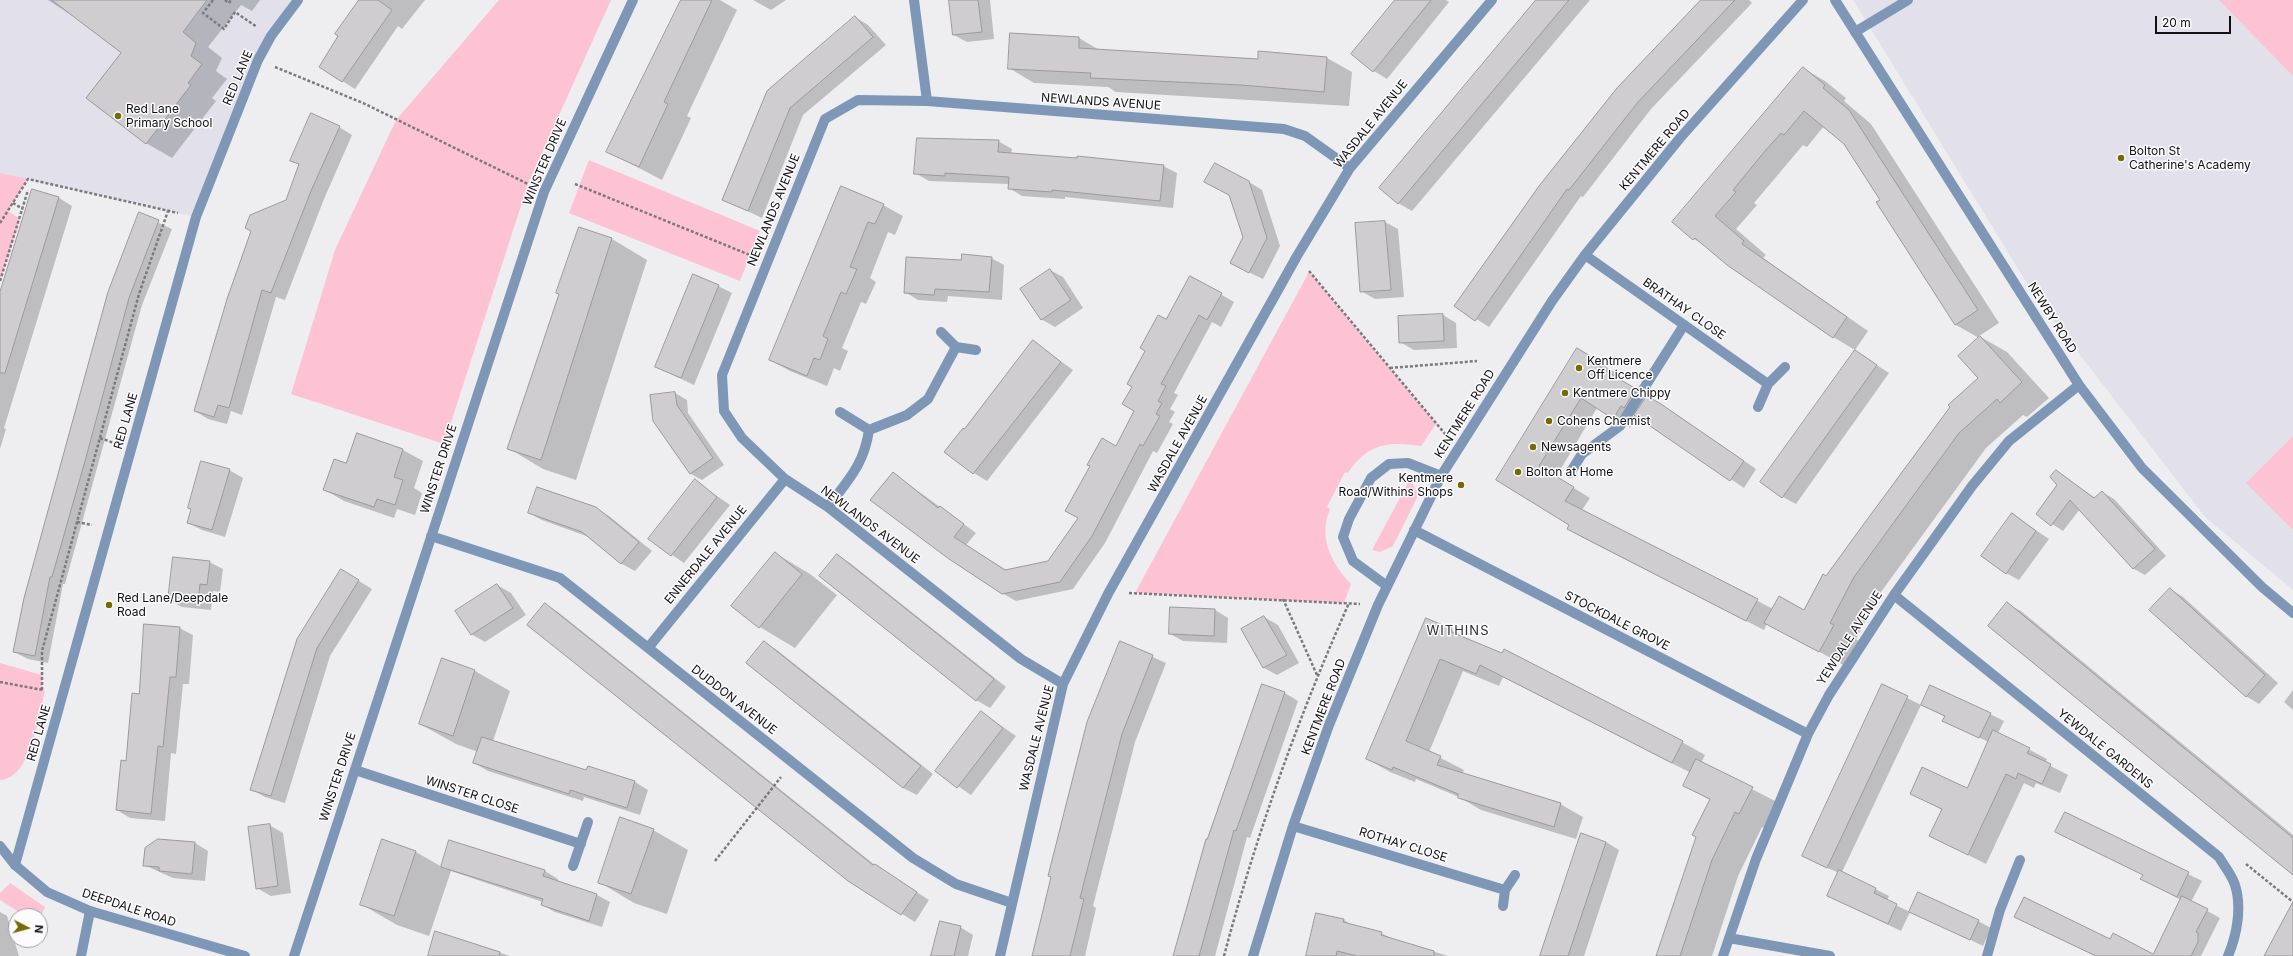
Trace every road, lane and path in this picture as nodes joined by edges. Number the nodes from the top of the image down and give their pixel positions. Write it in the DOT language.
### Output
graph roads {
  1 [pos="213,0"];
  2 [pos="225,0"];
  3 [pos="231,0"];
  4 [pos="298,0"];
  5 [pos="633,0"];
  6 [pos="914,0"];
  7 [pos="1492,0"];
  8 [pos="1803,0"];
  9 [pos="1835,0"];
  10 [pos="1908,0"];
  11 [pos="1855,32"];
  12 [pos="271,36"];
  13 [pos="258,60"];
  14 [pos="927,101"];
  15 [pos="1350,168"];
  16 [pos="575,184"];
  17 [pos="28,190"];
  18 [pos="544,192"];
  19 [pos="13,203"];
  20 [pos="23,209"];
  21 [pos="0,223"];
  22 [pos="1585,255"];
  23 [pos="767,262"];
  24 [pos="1309,272"];
  25 [pos="0,281"];
  26 [pos="1684,325"];
  27 [pos="941,332"];
  28 [pos="956,347"];
  29 [pos="976,350"];
  30 [pos="1477,361"];
  31 [pos="1785,367"];
  32 [pos="1390,368"];
  33 [pos="1768,384"];
  34 [pos="2078,385"];
  35 [pos="1758,407"];
  36 [pos="840,412"];
  37 [pos="869,430"];
  38 [pos="1458,449"];
  39 [pos="1570,473"];
  40 [pos="1441,476"];
  41 [pos="785,479"];
  42 [pos="828,507"];
  43 [pos="1414,530"];
  44 [pos="431,536"];
  45 [pos="1387,586"];
  46 [pos="1135,593"];
  47 [pos="1894,595"];
  48 [pos="1283,600"];
  49 [pos="1349,603"];
  50 [pos="1378,605"];
  51 [pos="2293,613"];
  52 [pos="648,648"];
  53 [pos="1317,675"];
  54 [pos="0,682"];
  55 [pos="1063,684"];
  56 [pos="42,690"];
  57 [pos="64,695"];
  58 [pos="1808,734"];
  59 [pos="792,763"];
  60 [pos="355,770"];
  61 [pos="588,822"];
  62 [pos="1293,826"];
  63 [pos="580,844"];
  64 [pos="0,846"];
  65 [pos="2219,857"];
  66 [pos="2020,860"];
  67 [pos="715,861"];
  68 [pos="15,865"];
  69 [pos="573,866"];
  70 [pos="1515,875"];
  71 [pos="1505,890"];
  72 [pos="2293,902"];
  73 [pos="1012,903"];
  74 [pos="1504,906"];
  75 [pos="90,911"];
  76 [pos="1729,938"];
  77 [pos="81,956"];
  78 [pos="245,956"];
  79 [pos="294,956"];
  80 [pos="1000,956"];
  81 [pos="1224,956"];
  82 [pos="1253,956"];
  83 [pos="1723,956"];
  84 [pos="1830,956"];
  85 [pos="1987,956"];
  86 [pos="2228,956"];
  1 -- 12 [label="path"];
  2 -- 3 [label="path"];
  4 -- 12 [label="street, RED LANE"];
  5 -- 18 [label="street, WINSTER DRIVE"];
  6 -- 14 [label="street"];
  7 -- 15 [label="street, WASDALE AVENUE"];
  8 -- 22 [label="street, KENTMERE ROAD"];
  9 -- 11 [label="street, NEWBY ROAD"];
  10 -- 11 [label="street"];
  11 -- 34 [label="street, NEWBY ROAD"];
  12 -- 13 [label="street, RED LANE"];
  13 -- 18 [label="path"];
  13 -- 57 [label="street, RED LANE"];
  14 -- 15 [label="street, NEWLANDS AVENUE"];
  14 -- 23 [label="street, NEWLANDS AVENUE"];
  15 -- 55 [label="street, WASDALE AVENUE"];
  16 -- 23 [label="path"];
  17 -- 20 [label="path"];
  18 -- 44 [label="street, WINSTER DRIVE"];
  19 -- 20 [label="path"];
  19 -- 21 [label="path"];
  19 -- 56 [label="path"];
  20 -- 25 [label="path"];
  22 -- 26 [label="street, BRATHAY CLOSE"];
  22 -- 38 [label="street, KENTMERE ROAD"];
  23 -- 41 [label="street, NEWLANDS AVENUE"];
  24 -- 32 [label="path"];
  26 -- 33 [label="street, BRATHAY CLOSE"];
  26 -- 39 [label="street"];
  27 -- 28 [label="street"];
  28 -- 29 [label="street"];
  28 -- 37 [label="street"];
  30 -- 32 [label="path"];
  31 -- 33 [label="street"];
  32 -- 38 [label="path"];
  33 -- 35 [label="street"];
  34 -- 47 [label="street, YEWDALE AVENUE"];
  34 -- 51 [label="street, NEWBY ROAD"];
  36 -- 37 [label="street"];
  37 -- 42 [label="street"];
  38 -- 40 [label="street, KENTMERE ROAD"];
  40 -- 43 [label="street, KENTMERE ROAD"];
  40 -- 45 [label="street"];
  41 -- 42 [label="street, NEWLANDS AVENUE"];
  41 -- 52 [label="street, ENNERDALE AVENUE"];
  42 -- 55 [label="street, NEWLANDS AVENUE"];
  43 -- 45 [label="street, KENTMERE ROAD"];
  43 -- 58 [label="street, STOCKDALE GROVE"];
  44 -- 52 [label="street, DUDDON AVENUE"];
  44 -- 60 [label="street, WINSTER DRIVE"];
  45 -- 50 [label="street, KENTMERE ROAD"];
  46 -- 48 [label="path"];
  47 -- 58 [label="street, YEWDALE AVENUE"];
  47 -- 65 [label="street, YEWDALE GARDENS"];
  48 -- 49 [label="path"];
  48 -- 53 [label="path"];
  49 -- 50 [label="path"];
  49 -- 53 [label="path"];
  50 -- 62 [label="street, KENTMERE ROAD"];
  52 -- 59 [label="street, DUDDON AVENUE"];
  53 -- 81 [label="path"];
  54 -- 56 [label="path"];
  55 -- 73 [label="street, WASDALE AVENUE"];
  56 -- 57 [label="path"];
  57 -- 68 [label="street, RED LANE"];
  58 -- 76 [label="street, YEWDALE AVENUE"];
  59 -- 67 [label="path"];
  59 -- 73 [label="street, DUDDON AVENUE"];
  60 -- 63 [label="street, WINSTER CLOSE"];
  60 -- 79 [label="street, WINSTER DRIVE"];
  61 -- 63 [label="street"];
  62 -- 71 [label="street, ROTHAY CLOSE"];
  62 -- 82 [label="street, KENTMERE ROAD"];
  63 -- 69 [label="street"];
  64 -- 68 [label="street, DEEPDALE ROAD"];
  65 -- 72 [label="path"];
  65 -- 86 [label="street, YEWDALE GARDENS"];
  66 -- 85 [label="street"];
  68 -- 75 [label="street, DEEPDALE ROAD"];
  70 -- 71 [label="street"];
  71 -- 74 [label="street"];
  73 -- 80 [label="street, WASDALE AVENUE"];
  75 -- 77 [label="street"];
  75 -- 78 [label="street, DEEPDALE ROAD"];
  76 -- 83 [label="street, YEWDALE AVENUE"];
  76 -- 84 [label="street"];
}
